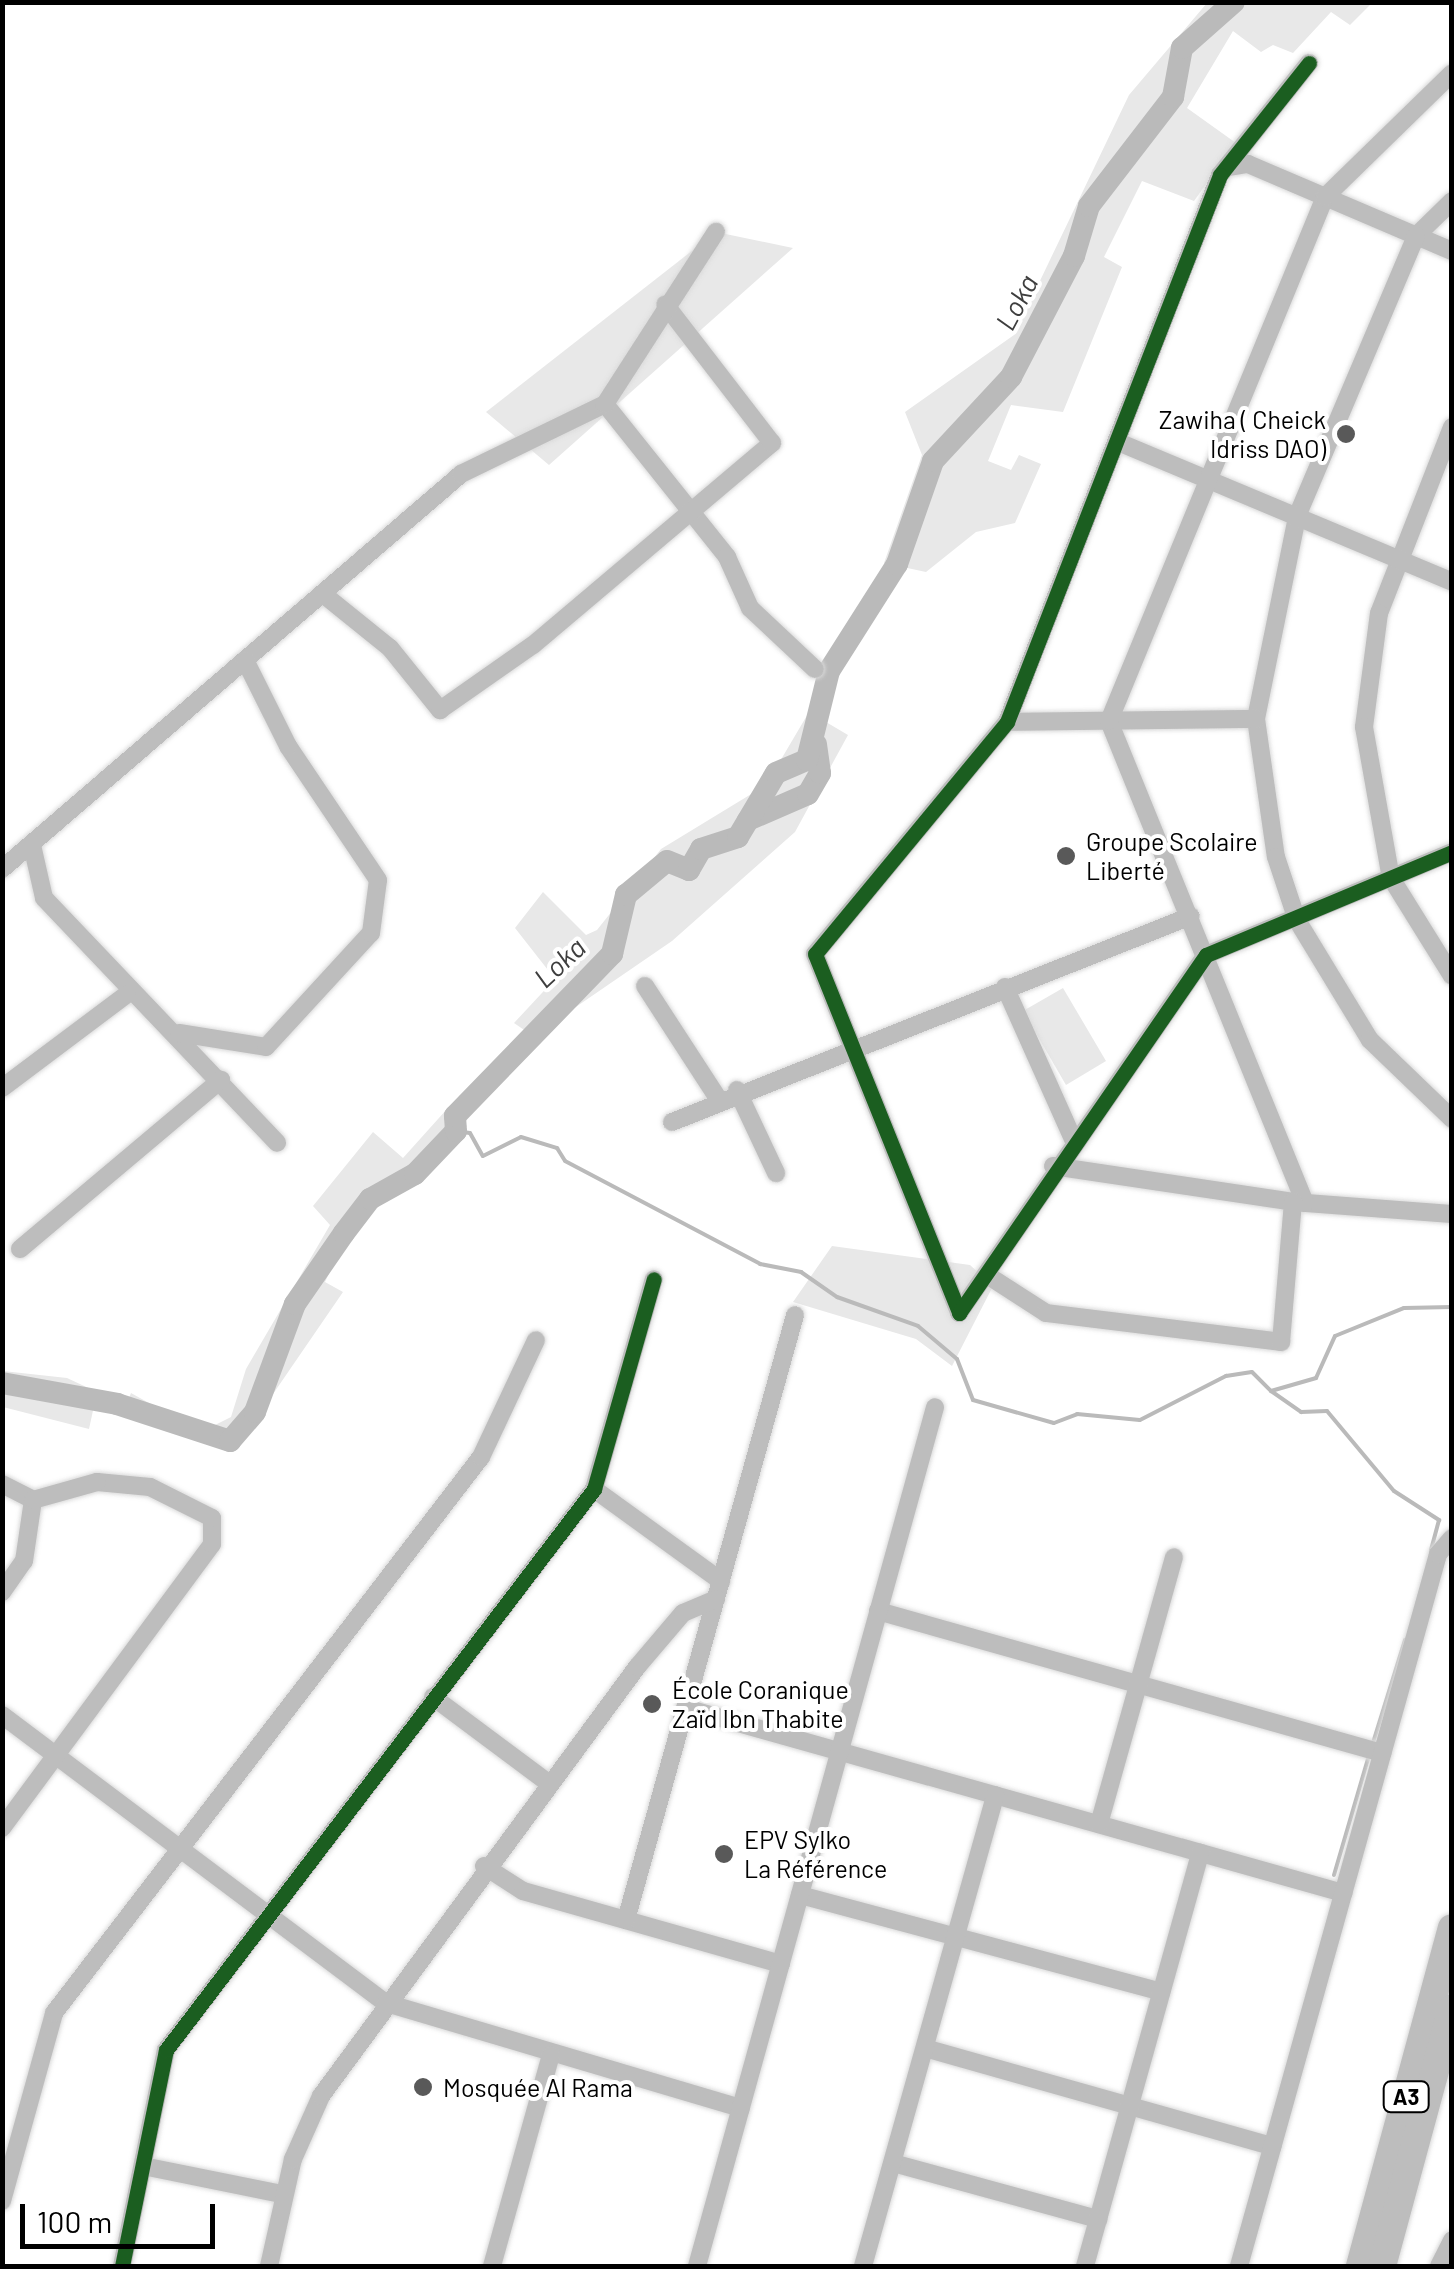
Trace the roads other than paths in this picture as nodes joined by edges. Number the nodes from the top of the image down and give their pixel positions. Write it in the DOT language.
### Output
graph roads {
  1 [pos="1309,63"];
  2 [pos="1452,73"];
  3 [pos="1228,167"];
  4 [pos="1324,197"];
  5 [pos="1452,201"];
  6 [pos="716,232"];
  7 [pos="1416,236"];
  8 [pos="1452,251"];
  9 [pos="664,304"];
  10 [pos="606,404"];
  11 [pos="1452,426"];
  12 [pos="1118,442"];
  13 [pos="1207,479"];
  14 [pos="691,509"];
  15 [pos="1297,517"];
  16 [pos="1396,559"];
  17 [pos="1452,582"];
  18 [pos="323,594"];
  19 [pos="245,660"];
  20 [pos="815,670"];
  21 [pos="1256,719"];
  22 [pos="1109,721"];
  23 [pos="1007,722"];
  24 [pos="32,845"];
  25 [pos="1452,852"];
  26 [pos="2,869"];
  27 [pos="1391,878"];
  28 [pos="1191,916"];
  29 [pos="1297,920"];
  30 [pos="1206,955"];
  31 [pos="1452,976"];
  32 [pos="645,986"];
  33 [pos="1005,987"];
  34 [pos="126,994"];
  35 [pos="178,1033"];
  36 [pos="851,1046"];
  37 [pos="220,1080"];
  38 [pos="2,1088"];
  39 [pos="737,1090"];
  40 [pos="717,1098"];
  41 [pos="1452,1119"];
  42 [pos="672,1122"];
  43 [pos="1074,1140"];
  44 [pos="278,1143"];
  45 [pos="1054,1166"];
  46 [pos="776,1173"];
  47 [pos="1299,1202"];
  48 [pos="1452,1214"];
  49 [pos="20,1250"];
  50 [pos="988,1275"];
  51 [pos="654,1279"];
  52 [pos="795,1315"];
  53 [pos="536,1340"];
  54 [pos="935,1407"];
  55 [pos="2,1484"];
  56 [pos="594,1489"];
  57 [pos="34,1500"];
  58 [pos="1452,1538"];
  59 [pos="1174,1557"];
  60 [pos="718,1590"];
  61 [pos="2,1592"];
  62 [pos="878,1611"];
  63 [pos="1138,1684"];
  64 [pos="434,1697"];
  65 [pos="685,1708"];
  66 [pos="2,1715"];
  67 [pos="840,1751"];
  68 [pos="1382,1753"];
  69 [pos="56,1756"];
  70 [pos="547,1782"];
  71 [pos="995,1795"];
  72 [pos="1099,1824"];
  73 [pos="2,1828"];
  74 [pos="182,1850"];
  75 [pos="1200,1853"];
  76 [pos="484,1866"];
  77 [pos="1343,1893"];
  78 [pos="800,1895"];
  79 [pos="268,1914"];
  80 [pos="626,1920"];
  81 [pos="1452,1928"];
  82 [pos="955,1933"];
  83 [pos="781,1964"];
  84 [pos="1161,1992"];
  85 [pos="386,2003"];
  86 [pos="1452,2008"];
  87 [pos="924,2048"];
  88 [pos="551,2055"];
  89 [pos="1130,2106"];
  90 [pos="740,2108"];
  91 [pos="2,2111"];
  92 [pos="22,2115"];
  93 [pos="1272,2146"];
  94 [pos="893,2163"];
  95 [pos="143,2166"];
  96 [pos="282,2194"];
  97 [pos="2,2202"];
  98 [pos="1098,2218"];
  99 [pos="1452,2240"];
  100 [pos="122,2266"];
  101 [pos="268,2266"];
  102 [pos="492,2266"];
  103 [pos="697,2266"];
  104 [pos="864,2266"];
  105 [pos="1085,2266"];
  106 [pos="1239,2266"];
  107 [pos="1360,2266"];
  108 [pos="1382,2266"];
  109 [pos="1439,2266"];
  1 -- 3 [label="street"];
  2 -- 4 [label="street"];
  3 -- 4 [label="street"];
  3 -- 12 [label="street"];
  4 -- 7 [label="street"];
  4 -- 13 [label="street"];
  5 -- 7 [label="street"];
  6 -- 9 [label="street"];
  7 -- 8 [label="street"];
  7 -- 15 [label="street"];
  9 -- 10 [label="street"];
  9 -- 14 [label="street"];
  10 -- 14 [label="street"];
  10 -- 18 [label="street"];
  11 -- 16 [label="street"];
  12 -- 13 [label="street"];
  12 -- 23 [label="street"];
  13 -- 15 [label="street"];
  13 -- 22 [label="street"];
  14 -- 18 [label="street"];
  14 -- 20 [label="street"];
  15 -- 16 [label="street"];
  15 -- 21 [label="street"];
  16 -- 17 [label="street"];
  16 -- 27 [label="street"];
  18 -- 19 [label="street"];
  19 -- 24 [label="street"];
  19 -- 35 [label="street"];
  21 -- 22 [label="street"];
  21 -- 29 [label="street"];
  22 -- 23 [label="street"];
  22 -- 28 [label="street"];
  23 -- 36 [label="street"];
  24 -- 26 [label="street"];
  24 -- 34 [label="street"];
  25 -- 27 [label="street"];
  27 -- 29 [label="street"];
  27 -- 31 [label="street"];
  28 -- 30 [label="street"];
  28 -- 33 [label="street"];
  29 -- 30 [label="street"];
  29 -- 41 [label="street"];
  30 -- 43 [label="street"];
  30 -- 47 [label="street"];
  32 -- 40 [label="street"];
  33 -- 36 [label="street"];
  33 -- 43 [label="street"];
  34 -- 35 [label="street"];
  34 -- 38 [label="street"];
  35 -- 37 [label="street"];
  36 -- 39 [label="street"];
  36 -- 50 [label="street"];
  37 -- 44 [label="street"];
  37 -- 49 [label="street"];
  39 -- 40 [label="street"];
  39 -- 46 [label="street"];
  40 -- 42 [label="street"];
  43 -- 45 [label="street"];
  45 -- 47 [label="street"];
  45 -- 50 [label="street"];
  47 -- 48 [label="street"];
  47 -- 50 [label="street"];
  51 -- 56 [label="street"];
  52 -- 60 [label="street"];
  53 -- 74 [label="street"];
  54 -- 62 [label="street"];
  55 -- 57 [label="street"];
  56 -- 60 [label="street"];
  56 -- 64 [label="street"];
  57 -- 61 [label="street"];
  57 -- 69 [label="street"];
  58 -- 68 [label="street"];
  59 -- 63 [label="street"];
  60 -- 65 [label="street"];
  60 -- 70 [label="street"];
  62 -- 63 [label="street"];
  62 -- 67 [label="street"];
  63 -- 68 [label="street"];
  63 -- 72 [label="street"];
  64 -- 70 [label="street"];
  64 -- 79 [label="street"];
  65 -- 67 [label="street"];
  65 -- 80 [label="street"];
  66 -- 69 [label="street"];
  67 -- 71 [label="street"];
  67 -- 78 [label="street"];
  68 -- 77 [label="street"];
  69 -- 73 [label="street"];
  69 -- 74 [label="street"];
  70 -- 76 [label="street"];
  71 -- 72 [label="street"];
  71 -- 82 [label="street"];
  72 -- 75 [label="street"];
  74 -- 79 [label="street"];
  74 -- 92 [label="street"];
  75 -- 77 [label="street"];
  75 -- 84 [label="street"];
  76 -- 80 [label="street"];
  76 -- 85 [label="street"];
  77 -- 93 [label="street"];
  78 -- 82 [label="street"];
  78 -- 83 [label="street"];
  79 -- 85 [label="street"];
  79 -- 95 [label="street"];
  80 -- 83 [label="street"];
  81 -- 107 [label="highway, A3"];
  82 -- 84 [label="street"];
  82 -- 87 [label="street"];
  83 -- 90 [label="street"];
  84 -- 89 [label="street"];
  85 -- 88 [label="street"];
  85 -- 96 [label="street"];
  86 -- 108 [label="highway, A3"];
  87 -- 89 [label="street"];
  87 -- 94 [label="street"];
  88 -- 90 [label="street"];
  88 -- 102 [label="street"];
  89 -- 93 [label="street"];
  89 -- 98 [label="street"];
  90 -- 103 [label="street"];
  91 -- 92 [label="street"];
  92 -- 97 [label="street"];
  93 -- 106 [label="street"];
  94 -- 98 [label="street"];
  94 -- 104 [label="street"];
  95 -- 96 [label="street"];
  95 -- 100 [label="street"];
  96 -- 101 [label="street"];
  98 -- 105 [label="street"];
  99 -- 109 [label="street"];
}
